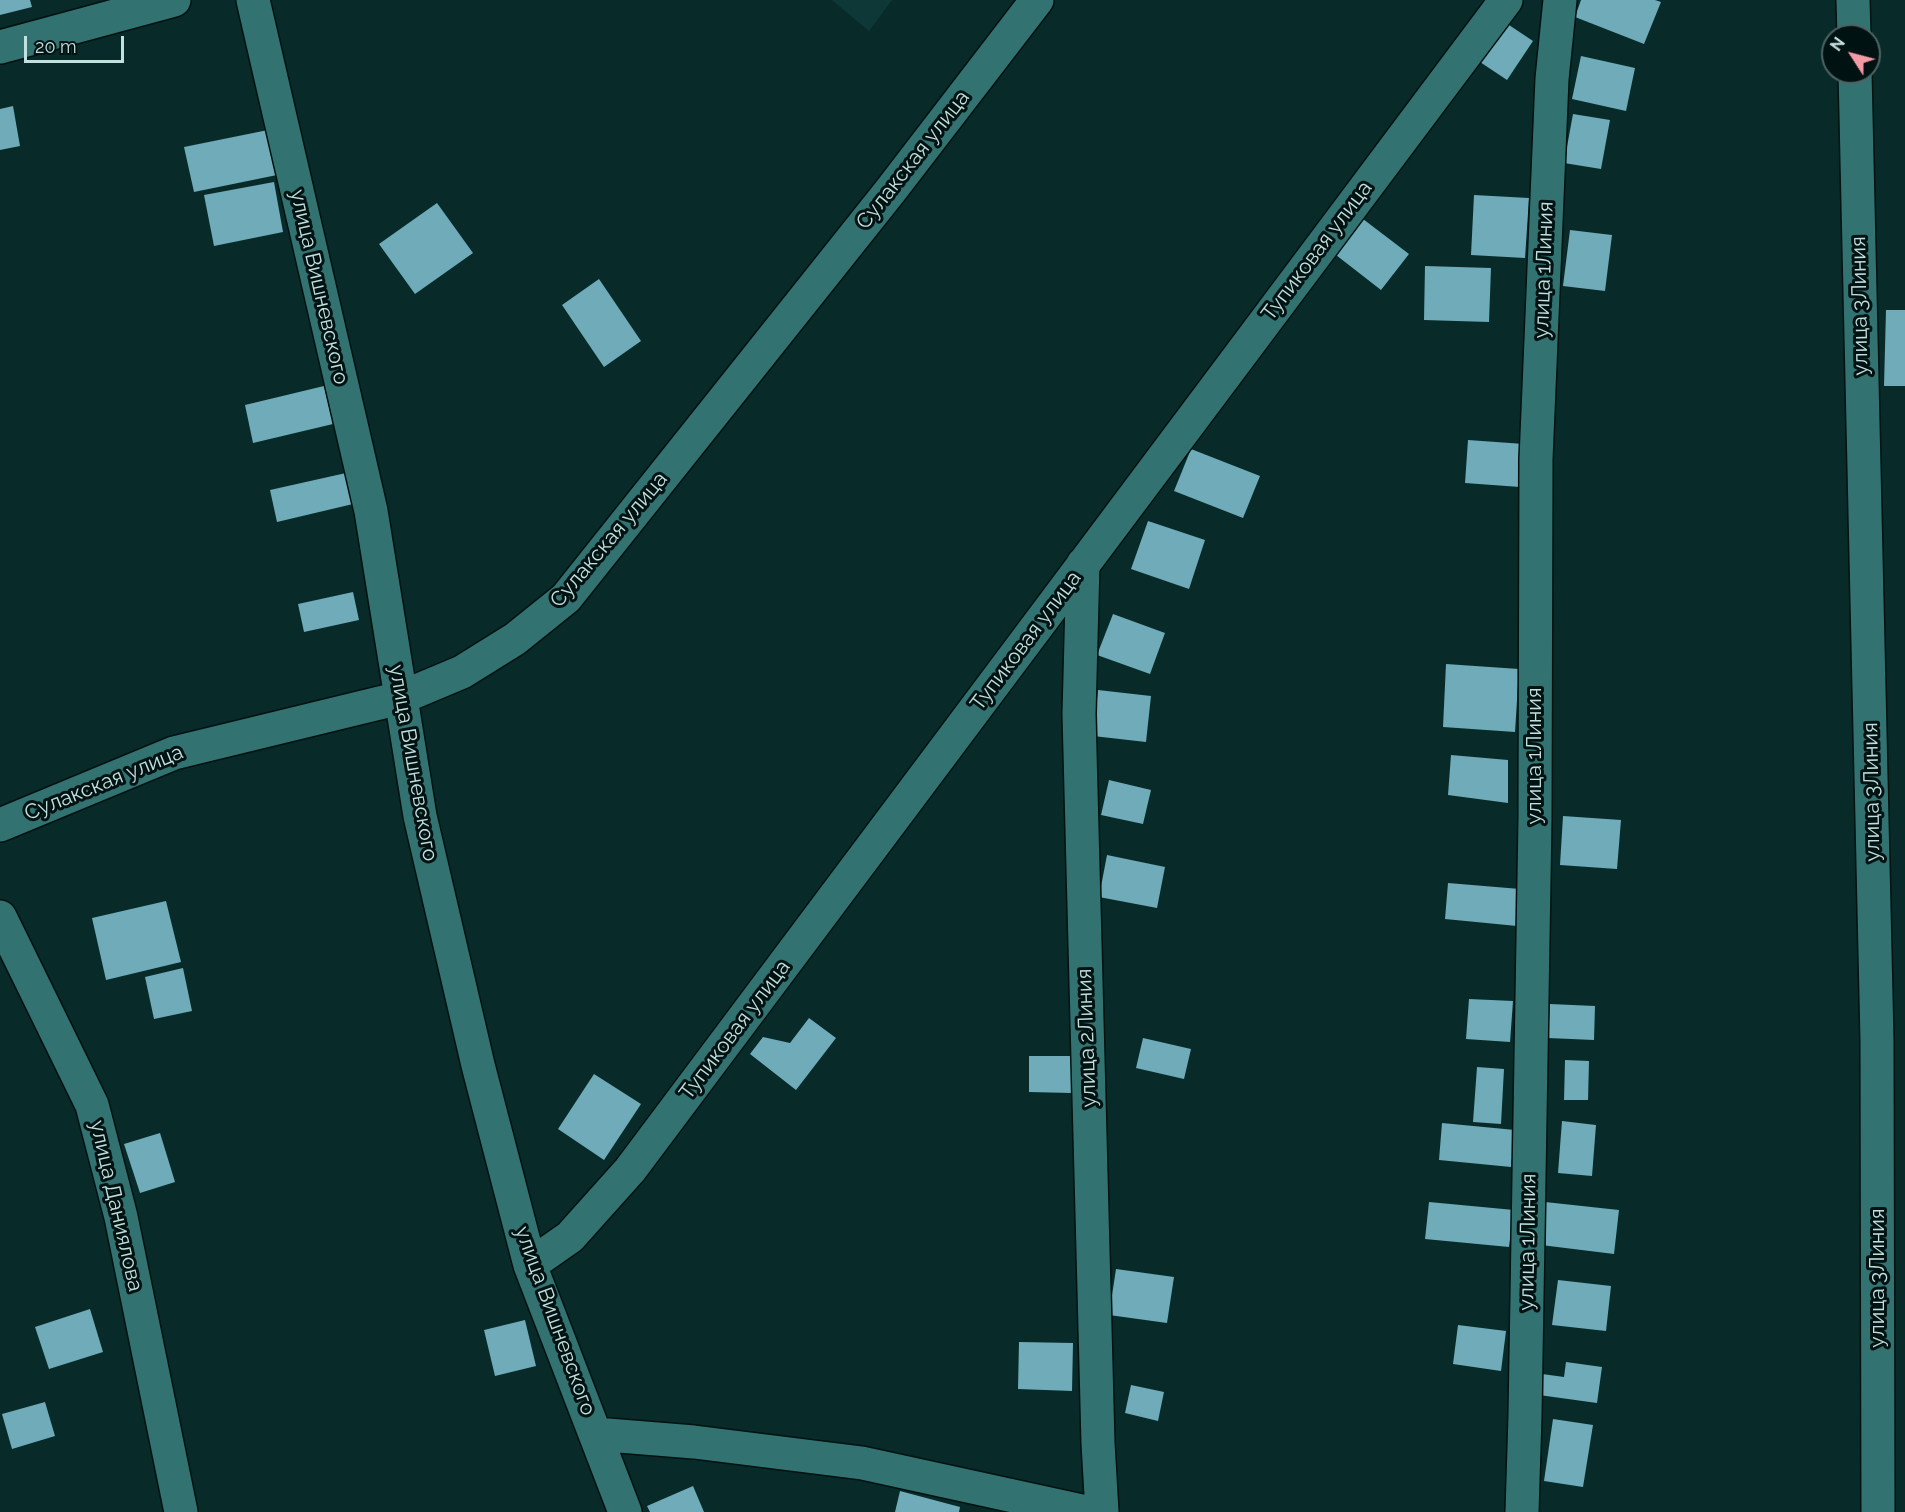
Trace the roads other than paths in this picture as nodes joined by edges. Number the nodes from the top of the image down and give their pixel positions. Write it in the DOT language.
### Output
graph roads {
  1 [pos="174,0"];
  2 [pos="253,0"];
  3 [pos="1037,0"];
  4 [pos="1506,0"];
  5 [pos="1560,0"];
  6 [pos="1853,0"];
  7 [pos="1854,24"];
  8 [pos="0,47"];
  9 [pos="1855,84"];
  10 [pos="1083,564"];
  11 [pos="400,698"];
  12 [pos="0,825"];
  13 [pos="0,917"];
  14 [pos="530,1266"];
  15 [pos="595,1434"];
  16 [pos="181,1512"];
  17 [pos="625,1512"];
  18 [pos="1087,1512"];
  19 [pos="1102,1512"];
  20 [pos="1522,1512"];
  21 [pos="1878,1512"];
  1 -- 8 [label="street"];
  2 -- 11 [label="street, улица Вишневского"];
  3 -- 11 [label="street, Сулакская улица"];
  4 -- 10 [label="street, Тупиковая улица"];
  5 -- 20 [label="street, улица 1Линия"];
  6 -- 7 [label="street"];
  9 -- 21 [label="street, улица 3Линия"];
  10 -- 14 [label="street, Тупиковая улица"];
  10 -- 19 [label="street, улица 2Линия"];
  11 -- 12 [label="street, Сулакская улица"];
  11 -- 14 [label="street, улица Вишневского"];
  13 -- 16 [label="street, улица Даниялова"];
  14 -- 15 [label="street, улица Вишневского"];
  15 -- 17 [label="street, улица Вишневского"];
  15 -- 18 [label="street"];
}
